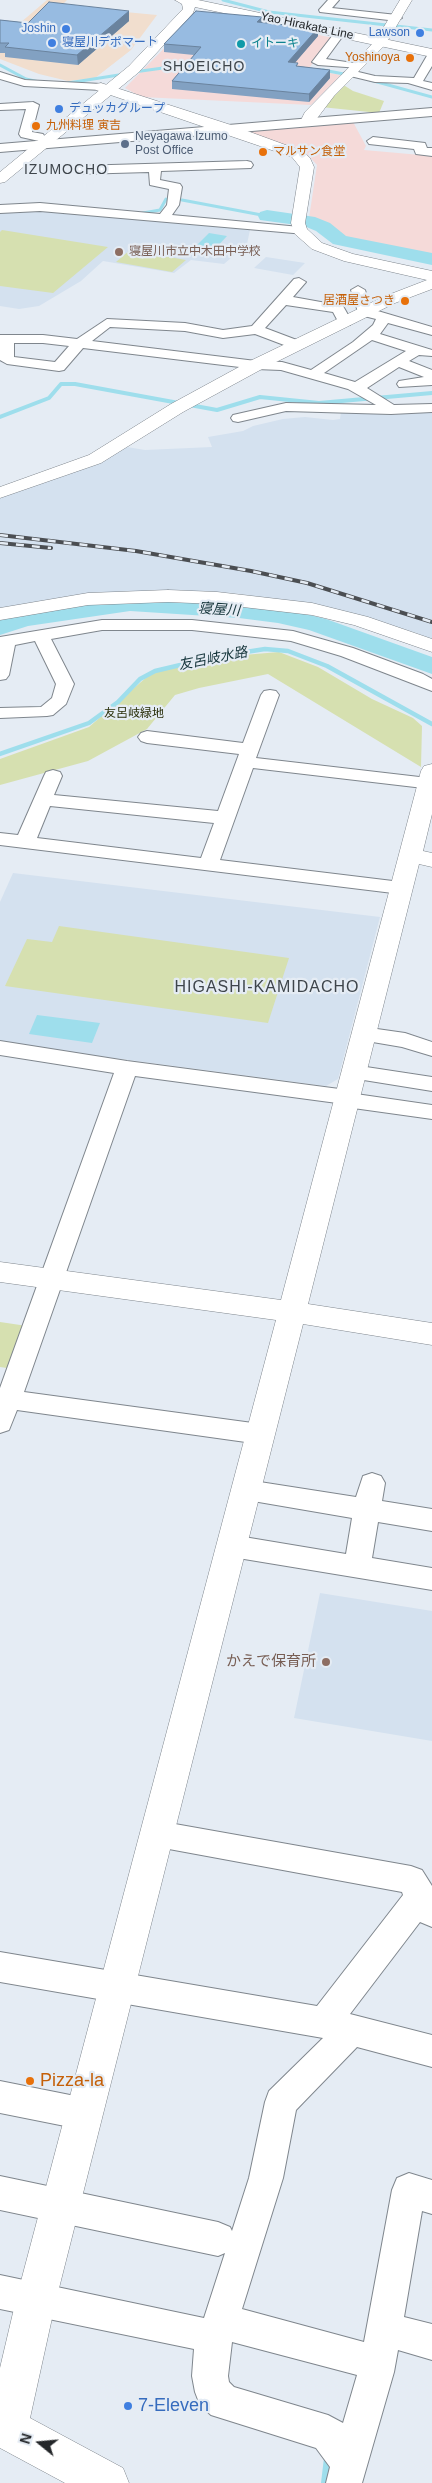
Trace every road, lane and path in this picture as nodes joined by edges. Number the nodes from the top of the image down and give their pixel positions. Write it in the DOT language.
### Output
graph roads {
  1 [pos="186,0"];
  2 [pos="334,0"];
  3 [pos="406,0"];
  4 [pos="394,23"];
  5 [pos="340,33"];
  6 [pos="381,42"];
  7 [pos="326,52"];
  8 [pos="432,54"];
  9 [pos="367,56"];
  10 [pos="350,72"];
  11 [pos="427,72"];
  12 [pos="0,75"];
  13 [pos="117,78"];
  14 [pos="416,82"];
  15 [pos="432,87"];
  16 [pos="44,89"];
  17 [pos="8,91"];
  18 [pos="33,105"];
  19 [pos="0,107"];
  20 [pos="432,112"];
  21 [pos="307,122"];
  22 [pos="226,128"];
  23 [pos="373,141"];
  24 [pos="37,143"];
  25 [pos="0,148"];
  26 [pos="432,152"];
  27 [pos="247,165"];
  28 [pos="155,167"];
  29 [pos="0,168"];
  30 [pos="77,170"];
  31 [pos="0,179"];
  32 [pos="0,209"];
  33 [pos="165,217"];
  34 [pos="299,223"];
  35 [pos="432,276"];
  36 [pos="299,282"];
  37 [pos="432,283"];
  38 [pos="358,290"];
  39 [pos="283,300"];
  40 [pos="365,312"];
  41 [pos="384,317"];
  42 [pos="345,322"];
  43 [pos="256,330"];
  44 [pos="432,331"];
  45 [pos="369,335"];
  46 [pos="4,339"];
  47 [pos="79,344"];
  48 [pos="297,345"];
  49 [pos="417,350"];
  50 [pos="432,355"];
  51 [pos="397,362"];
  52 [pos="256,365"];
  53 [pos="312,375"];
  54 [pos="432,377"];
  55 [pos="432,381"];
  56 [pos="404,384"];
  57 [pos="356,388"];
  58 [pos="432,408"];
  59 [pos="390,410"];
  60 [pos="238,418"];
  61 [pos="0,493"];
  62 [pos="0,614"];
  63 [pos="41,635"];
  64 [pos="4,641"];
  65 [pos="432,646"];
  66 [pos="0,675"];
  67 [pos="432,686"];
  68 [pos="270,695"];
  69 [pos="0,713"];
  70 [pos="147,737"];
  71 [pos="249,756"];
  72 [pos="53,776"];
  73 [pos="430,777"];
  74 [pos="43,800"];
  75 [pos="226,818"];
  76 [pos="0,839"];
  77 [pos="25,842"];
  78 [pos="421,858"];
  79 [pos="208,865"];
  80 [pos="401,888"];
  81 [pos="363,1034"];
  82 [pos="0,1048"];
  83 [pos="432,1049"];
  84 [pos="127,1068"];
  85 [pos="432,1084"];
  86 [pos="349,1090"];
  87 [pos="432,1112"];
  88 [pos="0,1272"];
  89 [pos="50,1280"];
  90 [pos="292,1312"];
  91 [pos="432,1334"];
  92 [pos="4,1399"];
  93 [pos="0,1423"];
  94 [pos="260,1434"];
  95 [pos="372,1483"];
  96 [pos="247,1490"];
  97 [pos="369,1510"];
  98 [pos="432,1520"];
  99 [pos="232,1546"];
  100 [pos="357,1567"];
  101 [pos="432,1579"];
  102 [pos="158,1834"];
  103 [pos="426,1904"];
  104 [pos="0,1967"];
  105 [pos="118,1988"];
  106 [pos="337,2026"];
  107 [pos="432,2051"];
  108 [pos="0,2097"];
  109 [pos="85,2114"];
  110 [pos="0,2193"];
  111 [pos="432,2196"];
  112 [pos="61,2206"];
  113 [pos="218,2239"];
  114 [pos="0,2292"];
  115 [pos="36,2300"];
  116 [pos="208,2327"];
  117 [pos="384,2329"];
  118 [pos="432,2342"];
  119 [pos="377,2363"];
  120 [pos="4,2427"];
  121 [pos="347,2473"];
  122 [pos="108,2483"];
  1 -- 5 [label="street, Yao Hirakata Line"];
  1 -- 13 [label="street"];
  2 -- 4 [label="street"];
  3 -- 4 [label="street"];
  4 -- 6 [label="street"];
  5 -- 6 [label="street, Yao Hirakata Line"];
  5 -- 7 [label="street"];
  6 -- 8 [label="street, Yao Hirakata Line"];
  6 -- 9 [label="street"];
  7 -- 9 [label="street"];
  7 -- 10 [label="street"];
  8 -- 11 [label="street"];
  9 -- 10 [label="street"];
  10 -- 14 [label="street"];
  10 -- 21 [label="street"];
  11 -- 14 [label="street"];
  12 -- 16 [label="street"];
  13 -- 16 [label="street"];
  13 -- 22 [label="street"];
  13 -- 24 [label="street"];
  14 -- 15 [label="street"];
  16 -- 17 [label="street"];
  16 -- 18 [label="street"];
  18 -- 19 [label="street"];
  18 -- 24 [label="street"];
  20 -- 21 [label="street"];
  21 -- 22 [label="street"];
  22 -- 24 [label="street"];
  22 -- 34 [label="street"];
  23 -- 26 [label="street"];
  24 -- 25 [label="street"];
  24 -- 29 [label="street"];
  24 -- 31 [label="street"];
  27 -- 28 [label="street"];
  28 -- 30 [label="street"];
  28 -- 33 [label="street"];
  32 -- 33 [label="street"];
  33 -- 34 [label="street"];
  34 -- 35 [label="street"];
  36 -- 39 [label="street"];
  37 -- 40 [label="street"];
  38 -- 40 [label="street"];
  39 -- 42 [label="street"];
  39 -- 43 [label="street"];
  40 -- 41 [label="street"];
  40 -- 42 [label="street"];
  41 -- 44 [label="street"];
  41 -- 45 [label="street"];
  42 -- 48 [label="street"];
  43 -- 47 [label="street"];
  43 -- 48 [label="street"];
  45 -- 49 [label="street"];
  45 -- 53 [label="street"];
  46 -- 47 [label="street"];
  46 -- 47 [label="street"];
  47 -- 52 [label="street"];
  48 -- 52 [label="street"];
  49 -- 50 [label="street"];
  49 -- 51 [label="street"];
  51 -- 54 [label="street"];
  51 -- 57 [label="street"];
  52 -- 53 [label="street"];
  52 -- 61 [label="street"];
  53 -- 57 [label="street"];
  55 -- 56 [label="street"];
  57 -- 59 [label="street"];
  58 -- 59 [label="street"];
  59 -- 60 [label="street"];
  62 -- 65 [label="street"];
  63 -- 64 [label="street"];
  63 -- 67 [label="street"];
  63 -- 69 [label="street"];
  64 -- 66 [label="street"];
  68 -- 71 [label="street"];
  70 -- 71 [label="street"];
  71 -- 73 [label="street"];
  71 -- 75 [label="street"];
  72 -- 74 [label="street"];
  73 -- 78 [label="street"];
  74 -- 75 [label="street"];
  74 -- 77 [label="street"];
  75 -- 79 [label="street"];
  76 -- 77 [label="street"];
  77 -- 79 [label="street"];
  78 -- 80 [label="street"];
  79 -- 80 [label="street"];
  80 -- 81 [label="street"];
  81 -- 83 [label="street"];
  81 -- 86 [label="street"];
  82 -- 84 [label="street"];
  84 -- 86 [label="street"];
  84 -- 89 [label="street"];
  85 -- 86 [label="street"];
  86 -- 87 [label="street"];
  86 -- 90 [label="street"];
  88 -- 89 [label="street"];
  89 -- 90 [label="street"];
  89 -- 92 [label="street"];
  90 -- 91 [label="street"];
  90 -- 94 [label="street"];
  92 -- 93 [label="street"];
  92 -- 94 [label="street"];
  94 -- 96 [label="street"];
  95 -- 97 [label="street"];
  96 -- 97 [label="street"];
  96 -- 99 [label="street"];
  97 -- 98 [label="street"];
  97 -- 100 [label="street"];
  99 -- 100 [label="street"];
  99 -- 102 [label="street"];
  100 -- 101 [label="street"];
  102 -- 103 [label="street"];
  102 -- 105 [label="street"];
  103 -- 106 [label="street"];
  104 -- 105 [label="street"];
  105 -- 106 [label="street"];
  105 -- 109 [label="street"];
  106 -- 107 [label="street"];
  106 -- 116 [label="street"];
  108 -- 109 [label="street"];
  109 -- 112 [label="street"];
  110 -- 112 [label="street"];
  111 -- 117 [label="street"];
  112 -- 113 [label="street"];
  112 -- 115 [label="street"];
  114 -- 115 [label="street"];
  115 -- 116 [label="street"];
  115 -- 120 [label="street"];
  116 -- 119 [label="street"];
  116 -- 121 [label="street"];
  117 -- 118 [label="street"];
  117 -- 119 [label="street"];
  119 -- 121 [label="street"];
  120 -- 122 [label="street"];
}
